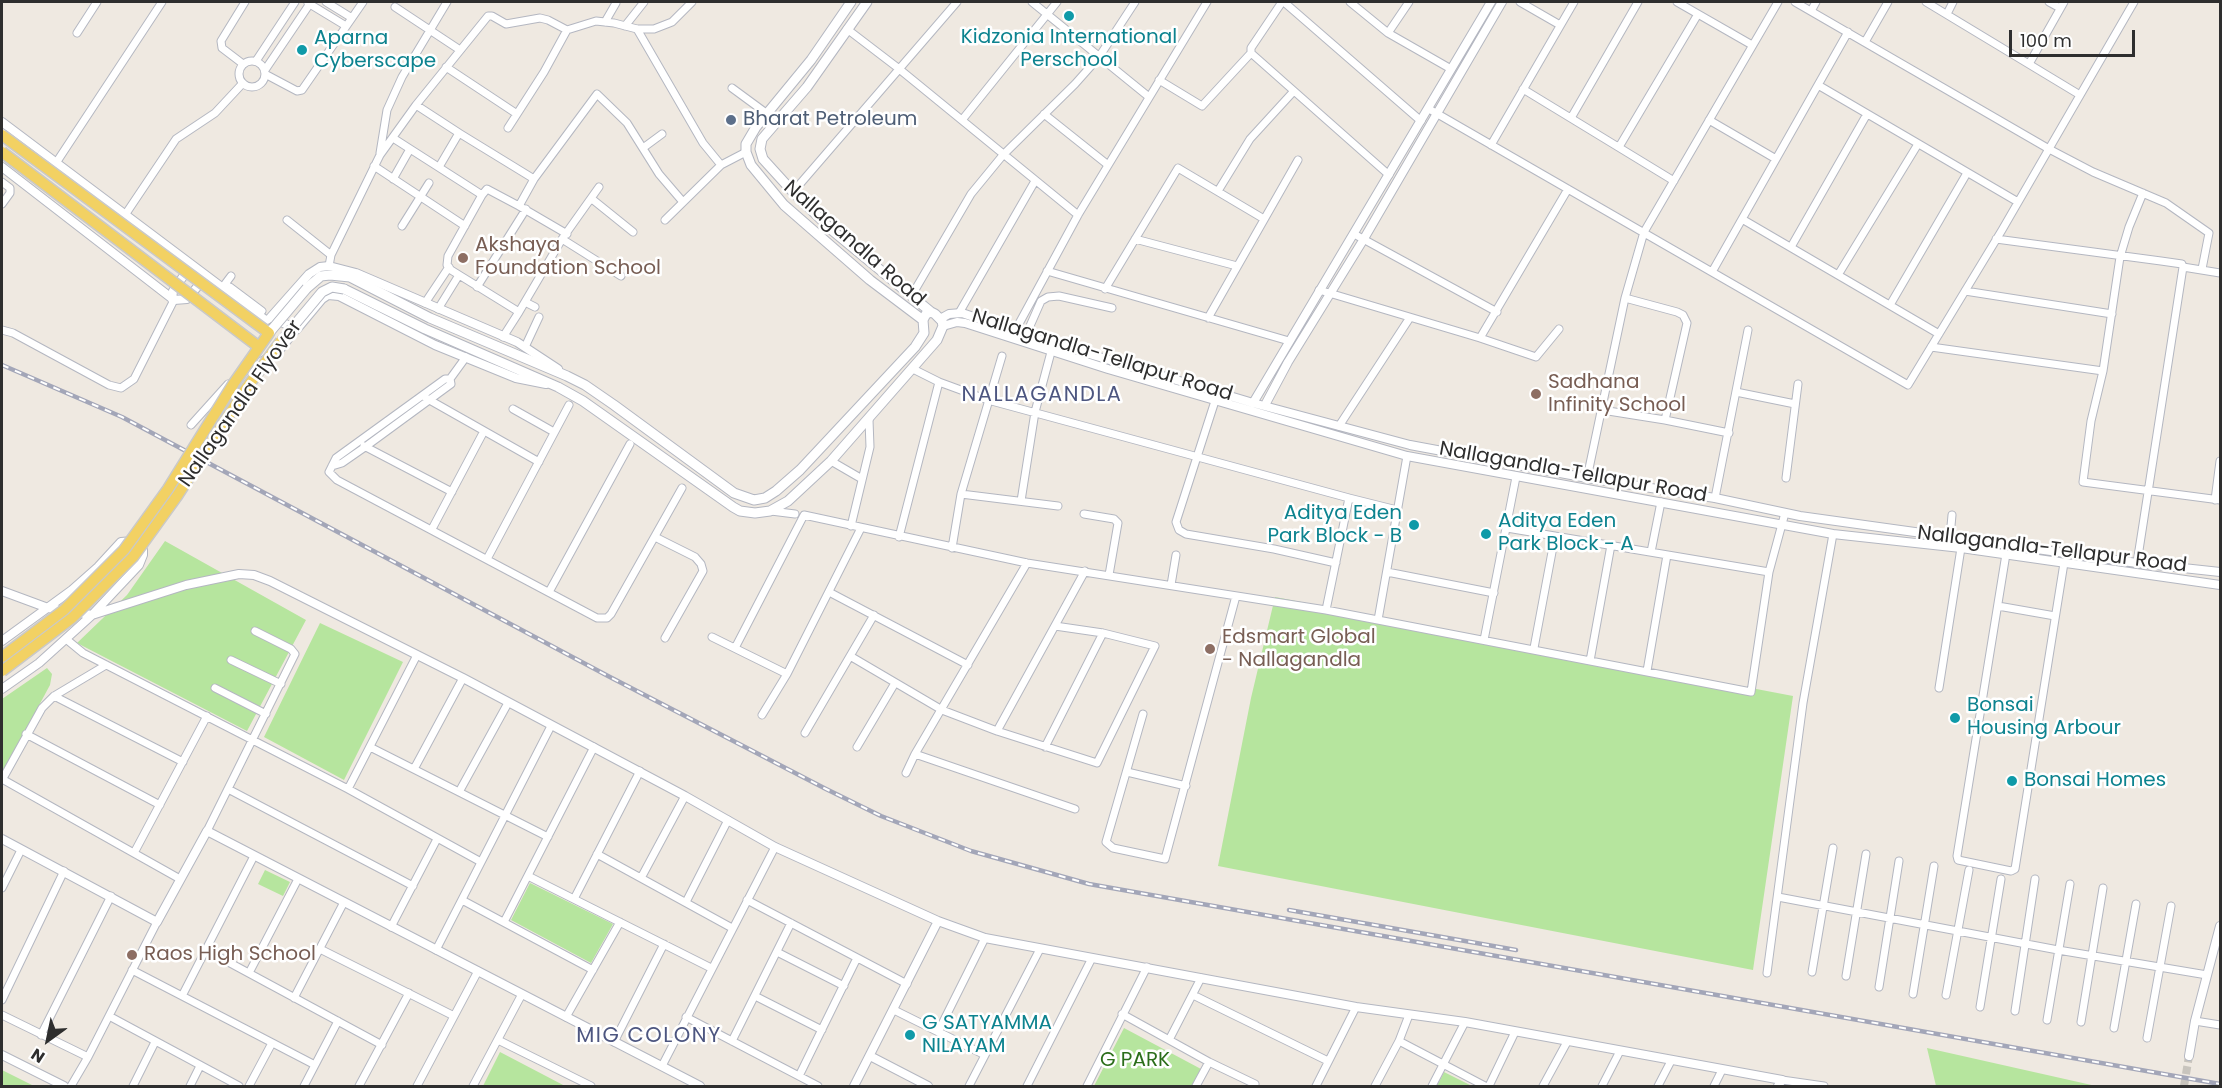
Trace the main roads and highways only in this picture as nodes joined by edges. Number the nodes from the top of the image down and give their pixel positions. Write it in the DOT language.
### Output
graph roads {
  1 [pos="851,2"];
  2 [pos="867,2"];
  3 [pos="2,135"];
  4 [pos="2,152"];
  5 [pos="931,312"];
  6 [pos="923,320"];
  7 [pos="269,333"];
  8 [pos="281,341"];
  9 [pos="259,347"];
  10 [pos="678,452"];
  11 [pos="669,463"];
  12 [pos="770,511"];
  13 [pos="2,657"];
  14 [pos="2,671"];
  1 -- 6 [label="main road, Nallagandla Road"];
  2 -- 5 [label="main road, Nallagandla Road"];
  3 -- 7 [label="main road, Nallagandla Flyover, bridge"];
  4 -- 9 [label="main road, Nallagandla Flyover, bridge"];
  5 -- 6 [label="main road"];
  5 -- 12 [label="main road, Nallagandla Road"];
  6 -- 10 [label="main road, Nallagandla Flyover"];
  7 -- 9 [label="main road, Nallagandla Flyover, bridge"];
  7 -- 10 [label="main road, Nallagandla Flyover, bridge"];
  8 -- 11 [label="main road, Nallagandla Flyover, bridge"];
  8 -- 14 [label="main road, Nallagandla Flyover, bridge"];
  9 -- 13 [label="main road, Nallagandla Flyover, bridge"];
  10 -- 11 [label="main road"];
  11 -- 12 [label="main road, Nallagandla Flyover"];
}
